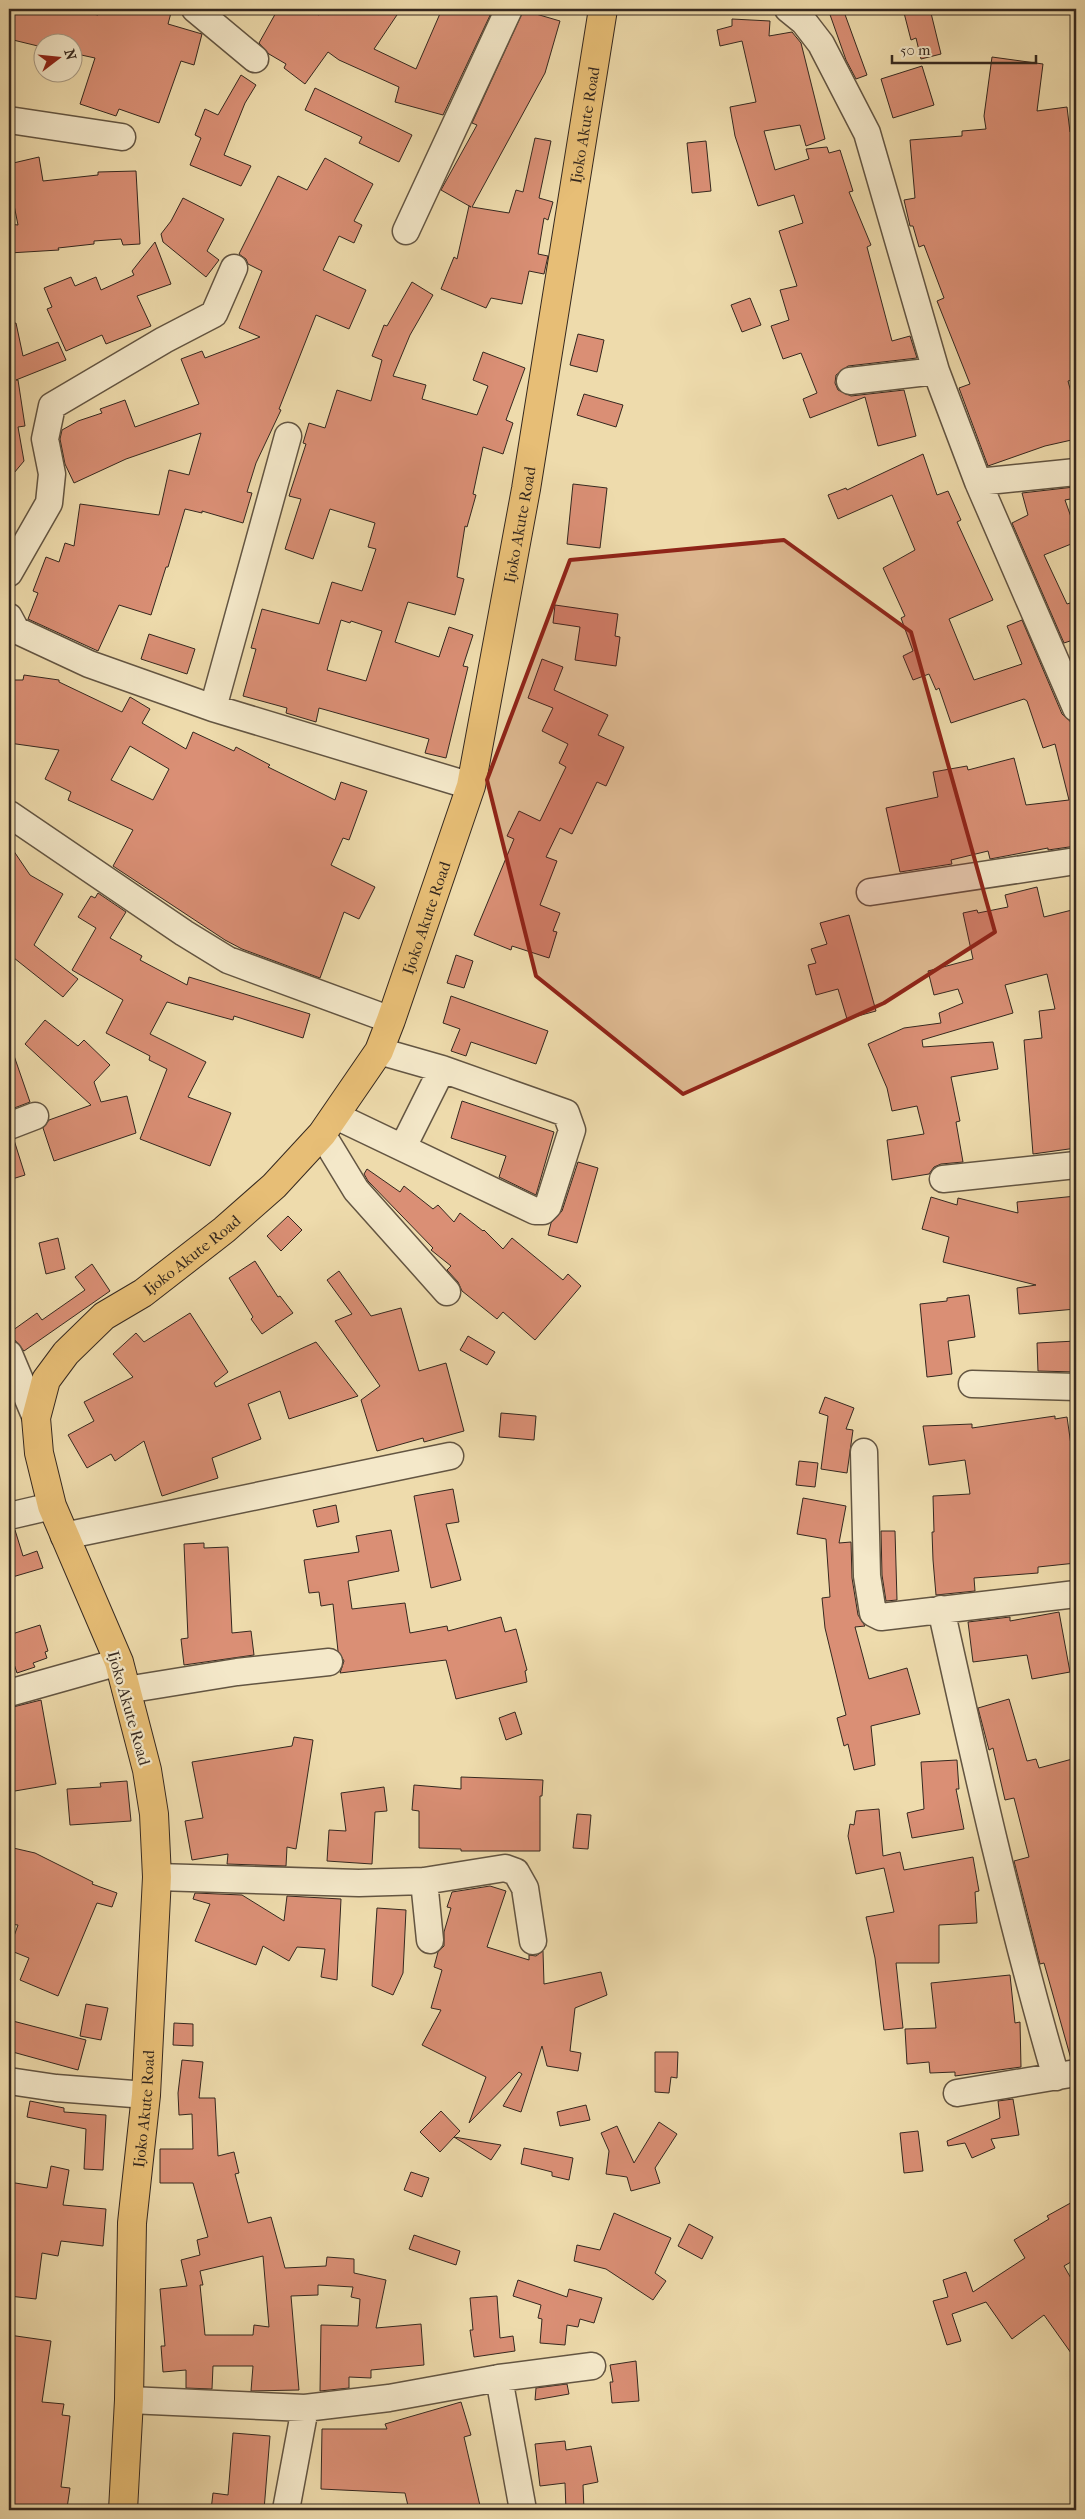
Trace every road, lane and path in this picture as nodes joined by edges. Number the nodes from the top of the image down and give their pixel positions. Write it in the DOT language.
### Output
graph roads {
  1 [pos="195,9"];
  2 [pos="508,9"];
  3 [pos="603,9"];
  4 [pos="788,9"];
  5 [pos="255,59"];
  6 [pos="9,120"];
  7 [pos="122,137"];
  8 [pos="406,231"];
  9 [pos="234,268"];
  10 [pos="936,371"];
  11 [pos="850,381"];
  12 [pos="288,436"];
  13 [pos="1076,472"];
  14 [pos="978,482"];
  15 [pos="9,573"];
  16 [pos="9,617"];
  17 [pos="213,708"];
  18 [pos="1076,708"];
  19 [pos="471,786"];
  20 [pos="9,814"];
  21 [pos="1076,861"];
  22 [pos="870,892"];
  23 [pos="391,1020"];
  24 [pos="379,1051"];
  25 [pos="442,1069"];
  26 [pos="35,1116"];
  27 [pos="329,1125"];
  28 [pos="9,1126"];
  29 [pos="403,1147"];
  30 [pos="1076,1165"];
  31 [pos="943,1180"];
  32 [pos="447,1292"];
  33 [pos="9,1354"];
  34 [pos="972,1384"];
  35 [pos="1076,1387"];
  36 [pos="36,1418"];
  37 [pos="864,1452"];
  38 [pos="450,1456"];
  39 [pos="52,1506"];
  40 [pos="9,1516"];
  41 [pos="64,1536"];
  42 [pos="1076,1594"];
  43 [pos="941,1610"];
  44 [pos="118,1662"];
  45 [pos="329,1662"];
  46 [pos="126,1690"];
  47 [pos="9,1693"];
  48 [pos="157,1877"];
  49 [pos="424,1880"];
  50 [pos="430,1940"];
  51 [pos="533,1941"];
  52 [pos="1066,2075"];
  53 [pos="9,2081"];
  54 [pos="957,2093"];
  55 [pos="146,2095"];
  56 [pos="592,2366"];
  57 [pos="499,2378"];
  58 [pos="129,2400"];
  59 [pos="305,2408"];
  60 [pos="123,2510"];
  61 [pos="286,2510"];
  62 [pos="523,2510"];
  1 -- 5 [label="street"];
  2 -- 8 [label="street"];
  3 -- 19 [label="main road, Ijoko Akute Road"];
  4 -- 10 [label="street"];
  6 -- 7 [label="street"];
  9 -- 15 [label="street"];
  10 -- 11 [label="street"];
  10 -- 14 [label="street"];
  12 -- 17 [label="street"];
  13 -- 14 [label="street"];
  14 -- 18 [label="street"];
  16 -- 17 [label="street"];
  17 -- 19 [label="street"];
  19 -- 23 [label="main road, Ijoko Akute Road"];
  20 -- 23 [label="street"];
  21 -- 22 [label="street"];
  23 -- 24 [label="main road, Ijoko Akute Road"];
  24 -- 25 [label="street"];
  24 -- 27 [label="main road, Ijoko Akute Road"];
  25 -- 29 [label="street"];
  25 -- 29 [label="street"];
  26 -- 28 [label="street"];
  27 -- 29 [label="street"];
  27 -- 32 [label="street"];
  27 -- 36 [label="main road, Ijoko Akute Road"];
  30 -- 31 [label="street"];
  33 -- 36 [label="street"];
  34 -- 35 [label="street"];
  36 -- 39 [label="main road, Ijoko Akute Road"];
  37 -- 43 [label="street"];
  38 -- 41 [label="street"];
  39 -- 40 [label="street"];
  39 -- 41 [label="main road, Ijoko Akute Road"];
  41 -- 44 [label="main road, Ijoko Akute Road"];
  42 -- 43 [label="street"];
  43 -- 52 [label="street"];
  44 -- 46 [label="main road, Ijoko Akute Road"];
  44 -- 47 [label="street"];
  45 -- 46 [label="street"];
  46 -- 48 [label="main road, Ijoko Akute Road"];
  48 -- 49 [label="street"];
  48 -- 55 [label="main road, Ijoko Akute Road"];
  49 -- 50 [label="street"];
  49 -- 51 [label="street"];
  52 -- 54 [label="street"];
  53 -- 55 [label="street"];
  55 -- 58 [label="main road, Ijoko Akute Road"];
  56 -- 57 [label="street"];
  57 -- 59 [label="street"];
  57 -- 62 [label="street"];
  58 -- 59 [label="street"];
  58 -- 60 [label="main road, Ijoko Akute Road"];
  59 -- 61 [label="street"];
}
